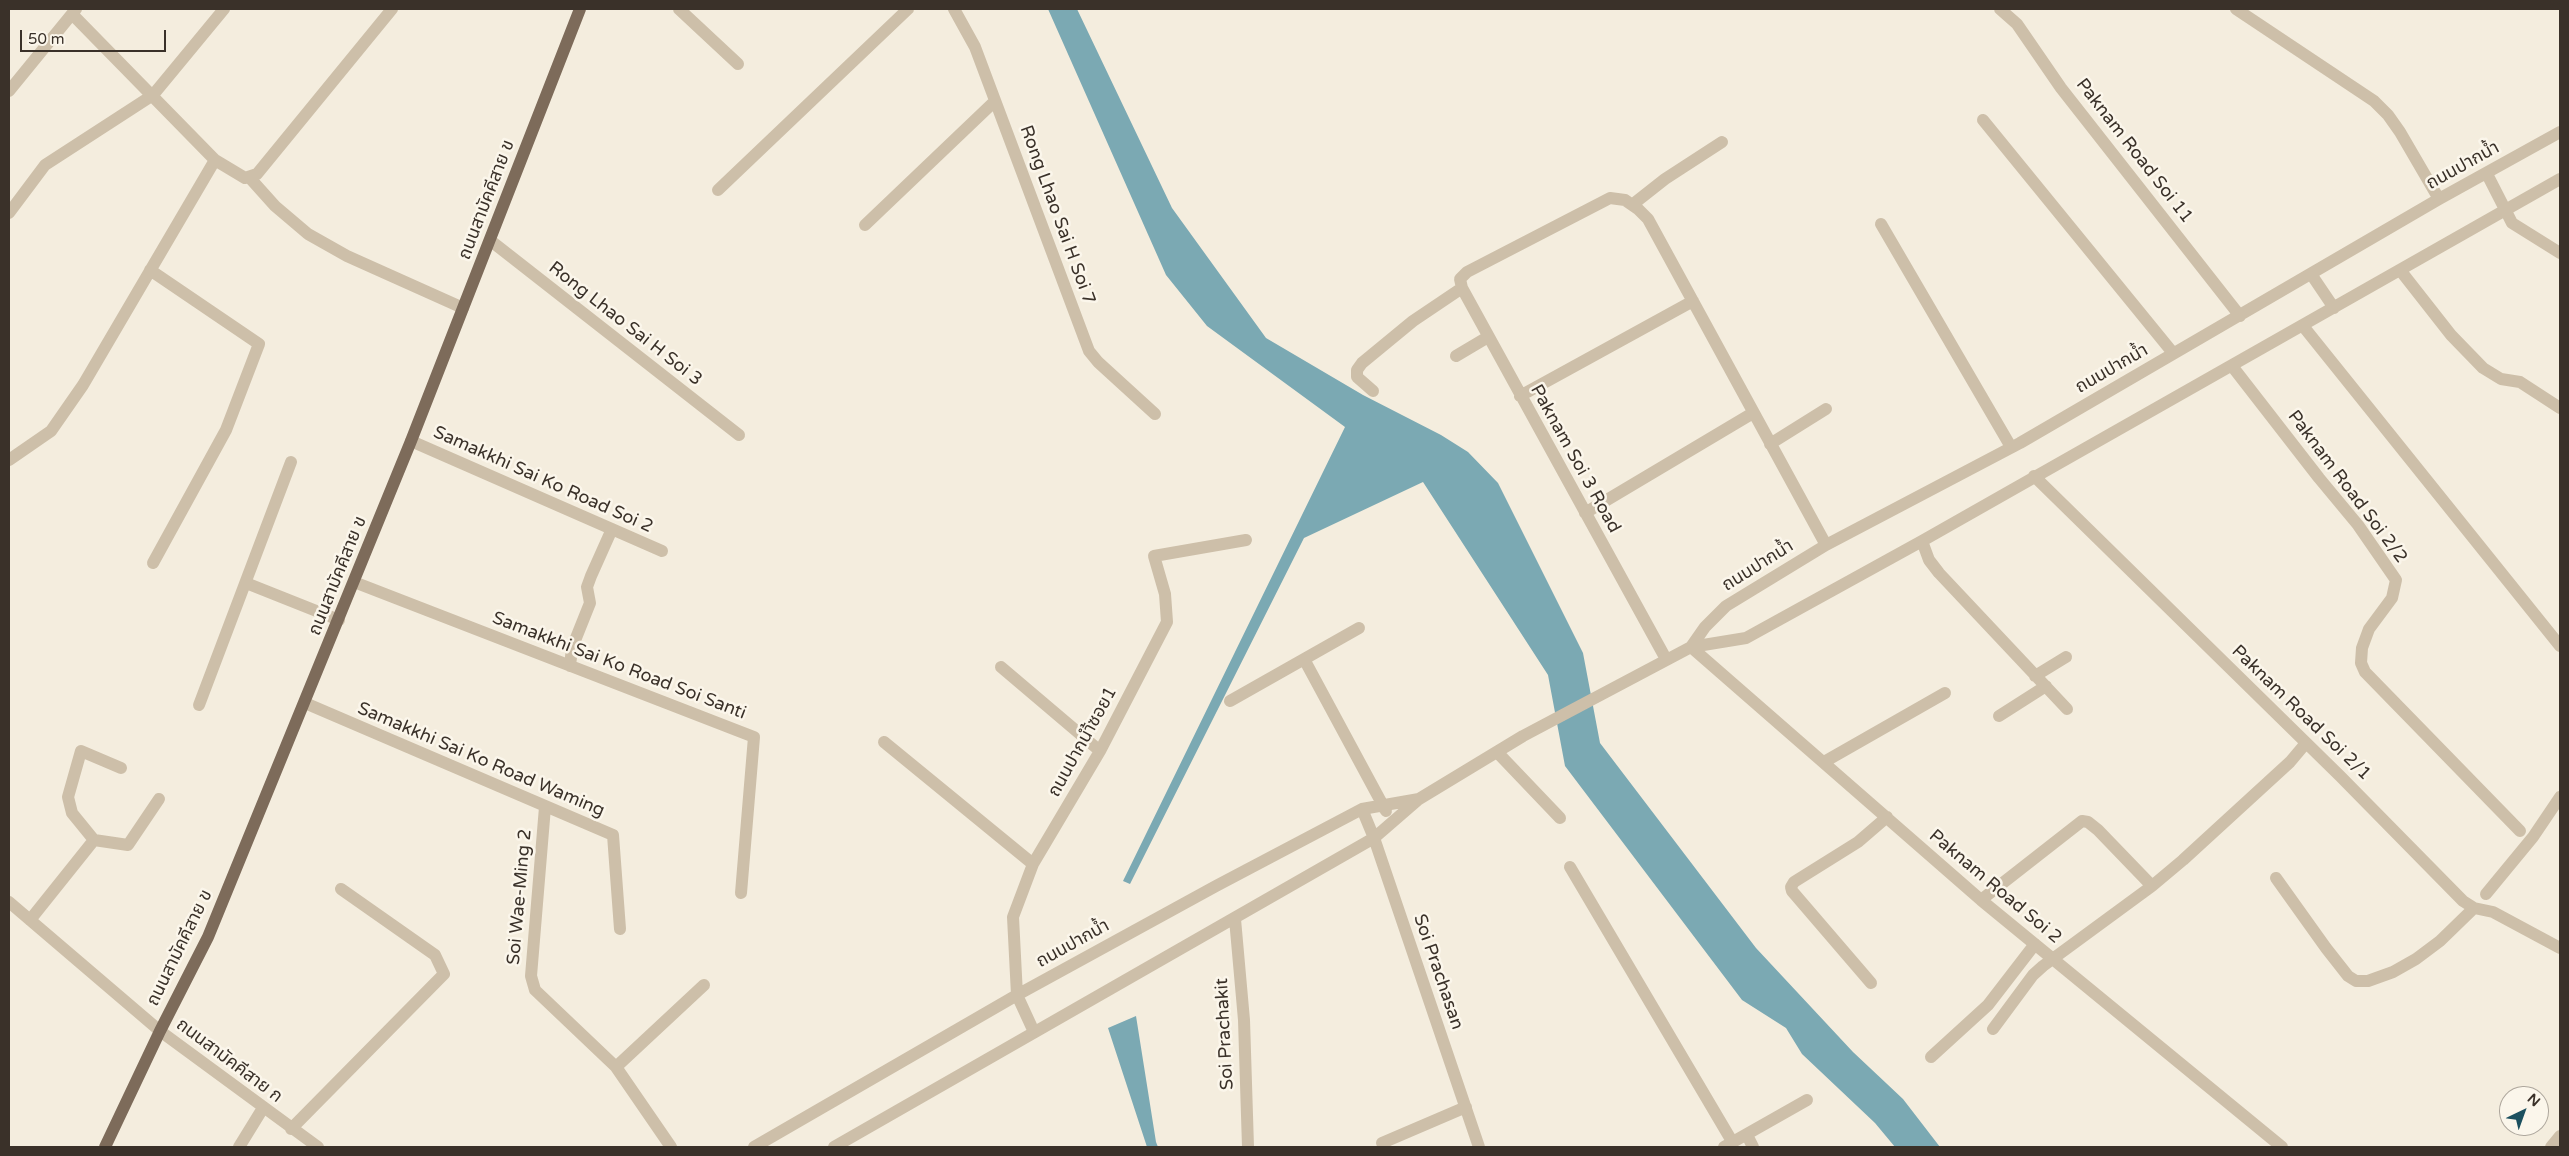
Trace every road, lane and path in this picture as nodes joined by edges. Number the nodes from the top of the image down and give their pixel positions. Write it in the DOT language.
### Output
graph roads {
  1 [pos="224,9"];
  2 [pos="392,9"];
  3 [pos="580,9"];
  4 [pos="679,9"];
  5 [pos="908,9"];
  6 [pos="954,9"];
  7 [pos="2000,9"];
  8 [pos="2236,9"];
  9 [pos="74,11"];
  10 [pos="738,64"];
  11 [pos="9,90"];
  12 [pos="153,95"];
  13 [pos="995,101"];
  14 [pos="1983,120"];
  15 [pos="2560,132"];
  16 [pos="1722,142"];
  17 [pos="215,160"];
  18 [pos="2487,174"];
  19 [pos="249,177"];
  20 [pos="2560,179"];
  21 [pos="718,190"];
  22 [pos="2439,199"];
  23 [pos="1632,205"];
  24 [pos="2504,211"];
  25 [pos="9,214"];
  26 [pos="1881,224"];
  27 [pos="865,225"];
  28 [pos="491,241"];
  29 [pos="2560,253"];
  30 [pos="150,270"];
  31 [pos="2400,270"];
  32 [pos="2311,274"];
  33 [pos="1462,282"];
  34 [pos="1693,302"];
  35 [pos="463,308"];
  36 [pos="2334,308"];
  37 [pos="2240,316"];
  38 [pos="2302,326"];
  39 [pos="1488,337"];
  40 [pos="2172,353"];
  41 [pos="1456,356"];
  42 [pos="2232,366"];
  43 [pos="1373,391"];
  44 [pos="1520,396"];
  45 [pos="2560,408"];
  46 [pos="1826,409"];
  47 [pos="1753,413"];
  48 [pos="1155,414"];
  49 [pos="738,435"];
  50 [pos="411,441"];
  51 [pos="1770,444"];
  52 [pos="2011,447"];
  53 [pos="9,460"];
  54 [pos="292,462"];
  55 [pos="2034,476"];
  56 [pos="1585,513"];
  57 [pos="612,529"];
  58 [pos="1246,540"];
  59 [pos="1922,541"];
  60 [pos="1826,545"];
  61 [pos="662,551"];
  62 [pos="153,563"];
  63 [pos="354,582"];
  64 [pos="246,583"];
  65 [pos="339,620"];
  66 [pos="1359,628"];
  67 [pos="2560,646"];
  68 [pos="1691,647"];
  69 [pos="2066,657"];
  70 [pos="1304,659"];
  71 [pos="1666,659"];
  72 [pos="570,666"];
  73 [pos="1001,667"];
  74 [pos="2035,676"];
  75 [pos="2046,686"];
  76 [pos="1945,693"];
  77 [pos="1230,701"];
  78 [pos="305,703"];
  79 [pos="199,705"];
  80 [pos="2067,709"];
  81 [pos="1998,716"];
  82 [pos="884,742"];
  83 [pos="2306,743"];
  84 [pos="1100,751"];
  85 [pos="1497,752"];
  86 [pos="1824,762"];
  87 [pos="121,768"];
  88 [pos="2560,797"];
  89 [pos="159,799"];
  90 [pos="1419,799"];
  91 [pos="1383,806"];
  92 [pos="545,807"];
  93 [pos="1362,809"];
  94 [pos="1887,817"];
  95 [pos="1560,818"];
  96 [pos="1391,823"];
  97 [pos="2520,831"];
  98 [pos="1374,838"];
  99 [pos="94,840"];
  100 [pos="1033,864"];
  101 [pos="1570,867"];
  102 [pos="2276,878"];
  103 [pos="2152,886"];
  104 [pos="341,888"];
  105 [pos="741,893"];
  106 [pos="2486,894"];
  107 [pos="1981,900"];
  108 [pos="9,902"];
  109 [pos="2474,908"];
  110 [pos="1235,919"];
  111 [pos="30,920"];
  112 [pos="620,929"];
  113 [pos="2035,944"];
  114 [pos="2560,948"];
  115 [pos="2053,958"];
  116 [pos="1871,983"];
  117 [pos="704,986"];
  118 [pos="1017,995"];
  119 [pos="1994,1028"];
  120 [pos="160,1031"];
  121 [pos="1034,1032"];
  122 [pos="1931,1057"];
  123 [pos="616,1067"];
  124 [pos="1808,1100"];
  125 [pos="263,1108"];
  126 [pos="1466,1108"];
  127 [pos="291,1129"];
  128 [pos="1747,1135"];
  129 [pos="2560,1136"];
  130 [pos="1382,1143"];
  131 [pos="1728,1145"];
  132 [pos="105,1147"];
  133 [pos="239,1147"];
  134 [pos="318,1147"];
  135 [pos="671,1147"];
  136 [pos="754,1147"];
  137 [pos="834,1147"];
  138 [pos="1248,1147"];
  139 [pos="1480,1147"];
  140 [pos="1753,1147"];
  141 [pos="2282,1147"];
  142 [pos="2551,1147"];
  1 -- 12 [label="street"];
  2 -- 19 [label="street"];
  3 -- 28 [label="main road, ถนนสามัคคีสาย ข"];
  4 -- 10 [label="street"];
  5 -- 21 [label="street"];
  6 -- 13 [label="street, Rong Lhao Sai H Soi 7"];
  7 -- 37 [label="street, Paknam Road Soi 11"];
  8 -- 22 [label="street"];
  9 -- 11 [label="street"];
  9 -- 12 [label="street"];
  12 -- 17 [label="street"];
  12 -- 25 [label="street"];
  13 -- 27 [label="street"];
  13 -- 48 [label="street, Rong Lhao Sai H Soi 7"];
  14 -- 40 [label="street"];
  15 -- 18 [label="street, ถนนปากน้ำ"];
  16 -- 23 [label="street"];
  17 -- 19 [label="street"];
  17 -- 30 [label="street"];
  18 -- 22 [label="street, ถนนปากน้ำ"];
  18 -- 24 [label="street"];
  19 -- 35 [label="street"];
  20 -- 24 [label="street, ถนนปากน้ำ"];
  22 -- 32 [label="street, ถนนปากน้ำ"];
  23 -- 33 [label="street"];
  23 -- 34 [label="street"];
  24 -- 29 [label="street"];
  24 -- 31 [label="street, ถนนปากน้ำ"];
  26 -- 52 [label="street"];
  28 -- 35 [label="main road, ถนนสามัคคีสาย ข"];
  28 -- 49 [label="street, Rong Lhao Sai H Soi 3"];
  30 -- 53 [label="street"];
  30 -- 62 [label="street"];
  31 -- 36 [label="street, ถนนปากน้ำ"];
  31 -- 45 [label="street"];
  32 -- 36 [label="street"];
  32 -- 37 [label="street, ถนนปากน้ำ"];
  33 -- 39 [label="street, Paknam Soi 3 Road"];
  33 -- 43 [label="street"];
  34 -- 44 [label="street"];
  34 -- 47 [label="street"];
  35 -- 50 [label="main road, ถนนสามัคคีสาย ข"];
  36 -- 38 [label="street, ถนนปากน้ำ"];
  37 -- 40 [label="street, ถนนปากน้ำ"];
  38 -- 42 [label="street, ถนนปากน้ำ"];
  38 -- 67 [label="street"];
  39 -- 41 [label="street"];
  39 -- 44 [label="street, Paknam Soi 3 Road"];
  40 -- 52 [label="street, ถนนปากน้ำ"];
  42 -- 55 [label="street, ถนนปากน้ำ"];
  42 -- 97 [label="street, Paknam Road Soi 2/2"];
  44 -- 56 [label="street, Paknam Soi 3 Road"];
  46 -- 51 [label="street"];
  47 -- 51 [label="street"];
  47 -- 56 [label="street"];
  50 -- 57 [label="street, Samakkhi Sai Ko Road Soi 2"];
  50 -- 63 [label="main road, ถนนสามัคคีสาย ข"];
  51 -- 60 [label="street"];
  52 -- 60 [label="street, ถนนปากน้ำ"];
  54 -- 64 [label="street"];
  55 -- 59 [label="street, ถนนปากน้ำ"];
  55 -- 83 [label="street, Paknam Road Soi 2/1"];
  56 -- 71 [label="street, Paknam Soi 3 Road"];
  57 -- 61 [label="street, Samakkhi Sai Ko Road Soi 2"];
  57 -- 72 [label="street"];
  58 -- 84 [label="street, ถนนปากนำ้ซอย1"];
  59 -- 68 [label="street, ถนนปากน้ำ"];
  59 -- 74 [label="street"];
  60 -- 68 [label="street, ถนนปากน้ำ"];
  63 -- 65 [label="main road, ถนนสามัคคีสาย ข"];
  63 -- 72 [label="street, Samakkhi Sai Ko Road Soi Santi"];
  64 -- 65 [label="street"];
  64 -- 79 [label="street"];
  65 -- 78 [label="main road, ถนนสามัคคีสาย ข"];
  66 -- 70 [label="street"];
  68 -- 71 [label="street, ถนนปากน้ำ"];
  68 -- 86 [label="street, Paknam Road Soi 2"];
  69 -- 74 [label="street"];
  70 -- 77 [label="street"];
  70 -- 91 [label="street"];
  71 -- 85 [label="street, ถนนปากน้ำ"];
  72 -- 105 [label="street, Samakkhi Sai Ko Road Soi Santi"];
  73 -- 84 [label="street"];
  74 -- 75 [label="street"];
  75 -- 80 [label="street"];
  75 -- 81 [label="street"];
  76 -- 86 [label="street"];
  78 -- 92 [label="street, Samakkhi Sai Ko Road Waming"];
  78 -- 120 [label="main road, ถนนสามัคคีสาย ข"];
  82 -- 100 [label="street"];
  83 -- 103 [label="street"];
  83 -- 109 [label="street, Paknam Road Soi 2/1"];
  84 -- 100 [label="street, ถนนปากนำ้ซอย1"];
  85 -- 90 [label="street, ถนนปากน้ำ"];
  85 -- 95 [label="street"];
  86 -- 94 [label="street, Paknam Road Soi 2"];
  87 -- 99 [label="street"];
  88 -- 106 [label="street"];
  89 -- 99 [label="street"];
  90 -- 91 [label="street, ถนนปากน้ำ"];
  90 -- 96 [label="street, ถนนปากน้ำ"];
  91 -- 93 [label="street, ถนนปากน้ำ"];
  91 -- 96 [label="street"];
  92 -- 112 [label="street, Samakkhi Sai Ko Road Waming"];
  92 -- 123 [label="street, Soi Wae-Ming 2"];
  93 -- 98 [label="street, Soi Prachasan"];
  93 -- 118 [label="street, ถนนปากน้ำ"];
  94 -- 107 [label="street, Paknam Road Soi 2"];
  94 -- 116 [label="street"];
  96 -- 98 [label="street, ถนนปากน้ำ"];
  98 -- 110 [label="street, ถนนปากน้ำ"];
  98 -- 126 [label="street, Soi Prachasan"];
  99 -- 111 [label="street"];
  100 -- 118 [label="street, ถนนปากนำ้ซอย1"];
  101 -- 131 [label="street"];
  102 -- 109 [label="street"];
  103 -- 107 [label="street"];
  103 -- 115 [label="street"];
  104 -- 127 [label="street"];
  107 -- 113 [label="street, Paknam Road Soi 2"];
  108 -- 111 [label="street, ถนนสามัคคีสาย ก"];
  109 -- 114 [label="street, Paknam Road Soi 2/1"];
  110 -- 121 [label="street, ถนนปากน้ำ"];
  110 -- 138 [label="street, Soi Prachakit"];
  111 -- 120 [label="street, ถนนสามัคคีสาย ก"];
  113 -- 115 [label="street, Paknam Road Soi 2"];
  113 -- 122 [label="street"];
  115 -- 119 [label="street"];
  115 -- 141 [label="street, Paknam Road Soi 2"];
  117 -- 123 [label="street"];
  118 -- 121 [label="street, ถนนปากนำ้ซอย1"];
  118 -- 136 [label="street, ถนนปากน้ำ"];
  120 -- 125 [label="street, ถนนสามัคคีสาย ก"];
  120 -- 132 [label="main road, ถนนสามัคคีสาย ข"];
  121 -- 137 [label="street, ถนนปากน้ำ"];
  123 -- 135 [label="street, Soi Wae-Ming 2"];
  124 -- 128 [label="street"];
  125 -- 127 [label="street, ถนนสามัคคีสาย ก"];
  125 -- 133 [label="street"];
  126 -- 130 [label="street"];
  126 -- 139 [label="street, Soi Prachasan"];
  127 -- 134 [label="street, ถนนสามัคคีสาย ก"];
  128 -- 131 [label="street"];
  128 -- 140 [label="street"];
  129 -- 142 [label="street"];
}
